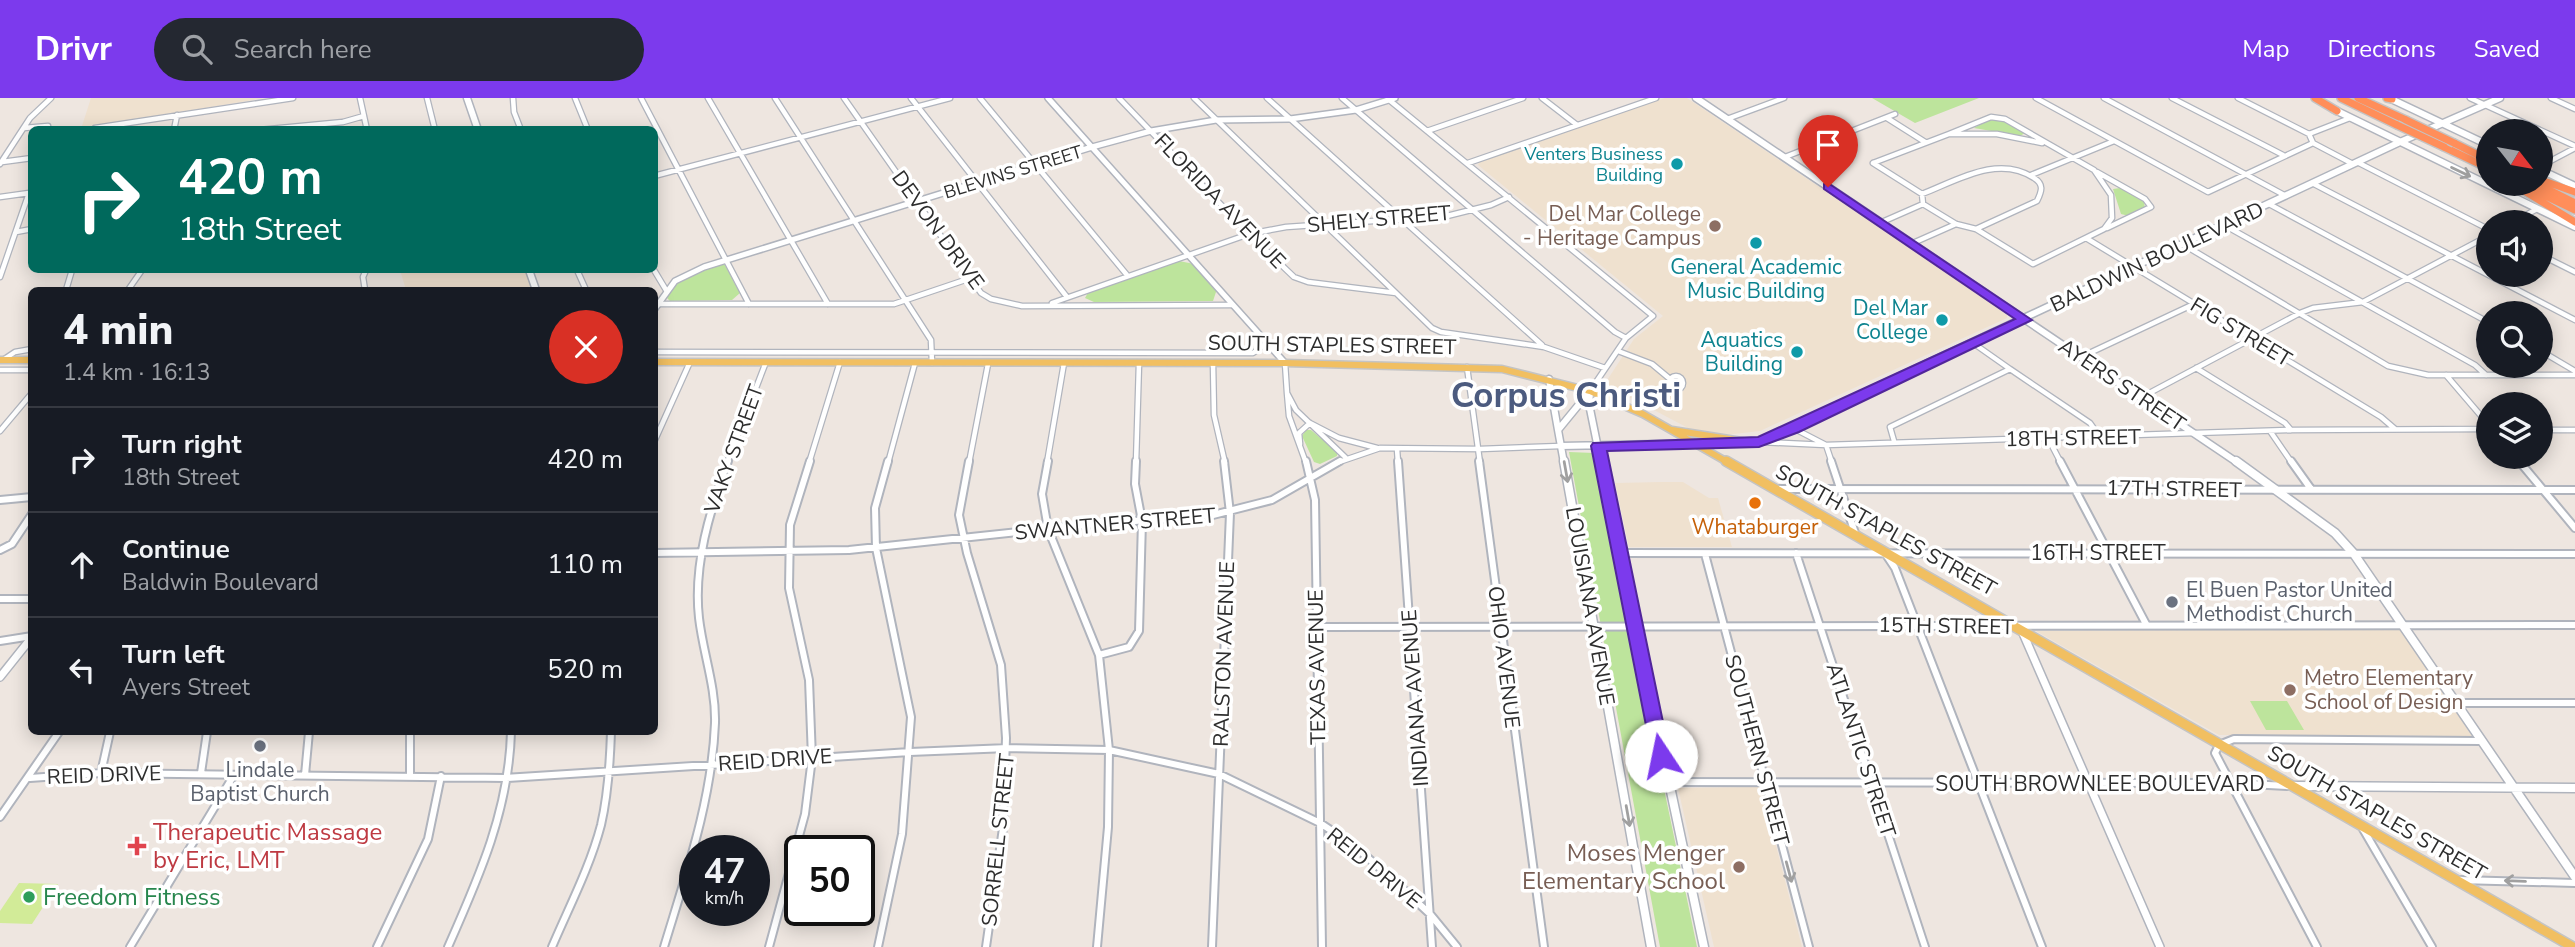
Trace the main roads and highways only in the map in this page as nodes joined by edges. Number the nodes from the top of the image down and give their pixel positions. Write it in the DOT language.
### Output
graph roads {
  1 [pos="467,98"];
  2 [pos="1696,98"];
  3 [pos="2312,98"];
  4 [pos="2342,98"];
  5 [pos="2358,98"];
  6 [pos="2389,98"];
  7 [pos="2500,98"];
  8 [pos="2337,111"];
  9 [pos="2445,124"];
  10 [pos="477,126"];
  11 [pos="2476,139"];
  12 [pos="2400,142"];
  13 [pos="2476,157"];
  14 [pos="2476,159"];
  15 [pos="2553,174"];
  16 [pos="2553,184"];
  17 [pos="2575,186"];
  18 [pos="2553,192"];
  19 [pos="2575,192"];
  20 [pos="2533,196"];
  21 [pos="2546,196"];
  22 [pos="2575,203"];
  23 [pos="2575,210"];
  24 [pos="2575,222"];
  25 [pos="2575,227"];
  26 [pos="2025,320"];
  27 [pos="1,360"];
  28 [pos="28,360"];
  29 [pos="658,362"];
  30 [pos="1549,379"];
  31 [pos="1590,391"];
  32 [pos="1667,429"];
  33 [pos="1558,430"];
  34 [pos="1748,442"];
  35 [pos="1694,445"];
  36 [pos="1561,446"];
  37 [pos="1599,446"];
  38 [pos="2291,786"];
  39 [pos="2515,788"];
  40 [pos="2575,788"];
  41 [pos="2575,877"];
  42 [pos="1651,947"];
  43 [pos="1704,947"];
  44 [pos="2573,947"];
  1 -- 10 [label="main road"];
  2 -- 26 [label="main road, AYERS STREET"];
  3 -- 8 [label="highway"];
  4 -- 14 [label="highway, bridge"];
  5 -- 13 [label="highway, bridge"];
  6 -- 9 [label="main road"];
  7 -- 9 [label="main road, BALDWIN BOULEVARD"];
  8 -- 12 [label="main road"];
  9 -- 11 [label="main road"];
  9 -- 12 [label="main road, BALDWIN BOULEVARD"];
  12 -- 25 [label="main road, one-way"];
  12 -- 26 [label="main road, BALDWIN BOULEVARD"];
  15 -- 17 [label="main road"];
  16 -- 19 [label="highway"];
  18 -- 22 [label="highway"];
  20 -- 24 [label="highway"];
  21 -- 23 [label="highway"];
  26 -- 34 [label="main road, BALDWIN BOULEVARD"];
  26 -- 39 [label="main road, AYERS STREET"];
  27 -- 28 [label="main road"];
  29 -- 30 [label="main road, SOUTH STAPLES STREET"];
  30 -- 31 [label="main road, SOUTH STAPLES STREET"];
  30 -- 33 [label="main road, LOUISIANA AVENUE"];
  31 -- 32 [label="main road, SOUTH STAPLES STREET"];
  31 -- 33 [label="main road"];
  31 -- 37 [label="main road, LOUISIANA AVENUE"];
  32 -- 34 [label="main road"];
  32 -- 35 [label="main road, SOUTH STAPLES STREET"];
  33 -- 36 [label="main road, LOUISIANA AVENUE"];
  34 -- 35 [label="main road, BALDWIN BOULEVARD"];
  35 -- 37 [label="main road"];
  35 -- 38 [label="main road, SOUTH STAPLES STREET"];
  36 -- 37 [label="main road"];
  36 -- 42 [label="main road, LOUISIANA AVENUE, one-way"];
  37 -- 43 [label="main road, LOUISIANA AVENUE"];
  38 -- 39 [label="main road, SOUTH BROWNLEE BOULEVARD"];
  38 -- 44 [label="main road, SOUTH STAPLES STREET"];
  39 -- 40 [label="main road, SOUTH BROWNLEE BOULEVARD"];
  39 -- 41 [label="main road, AYERS STREET"];
}
